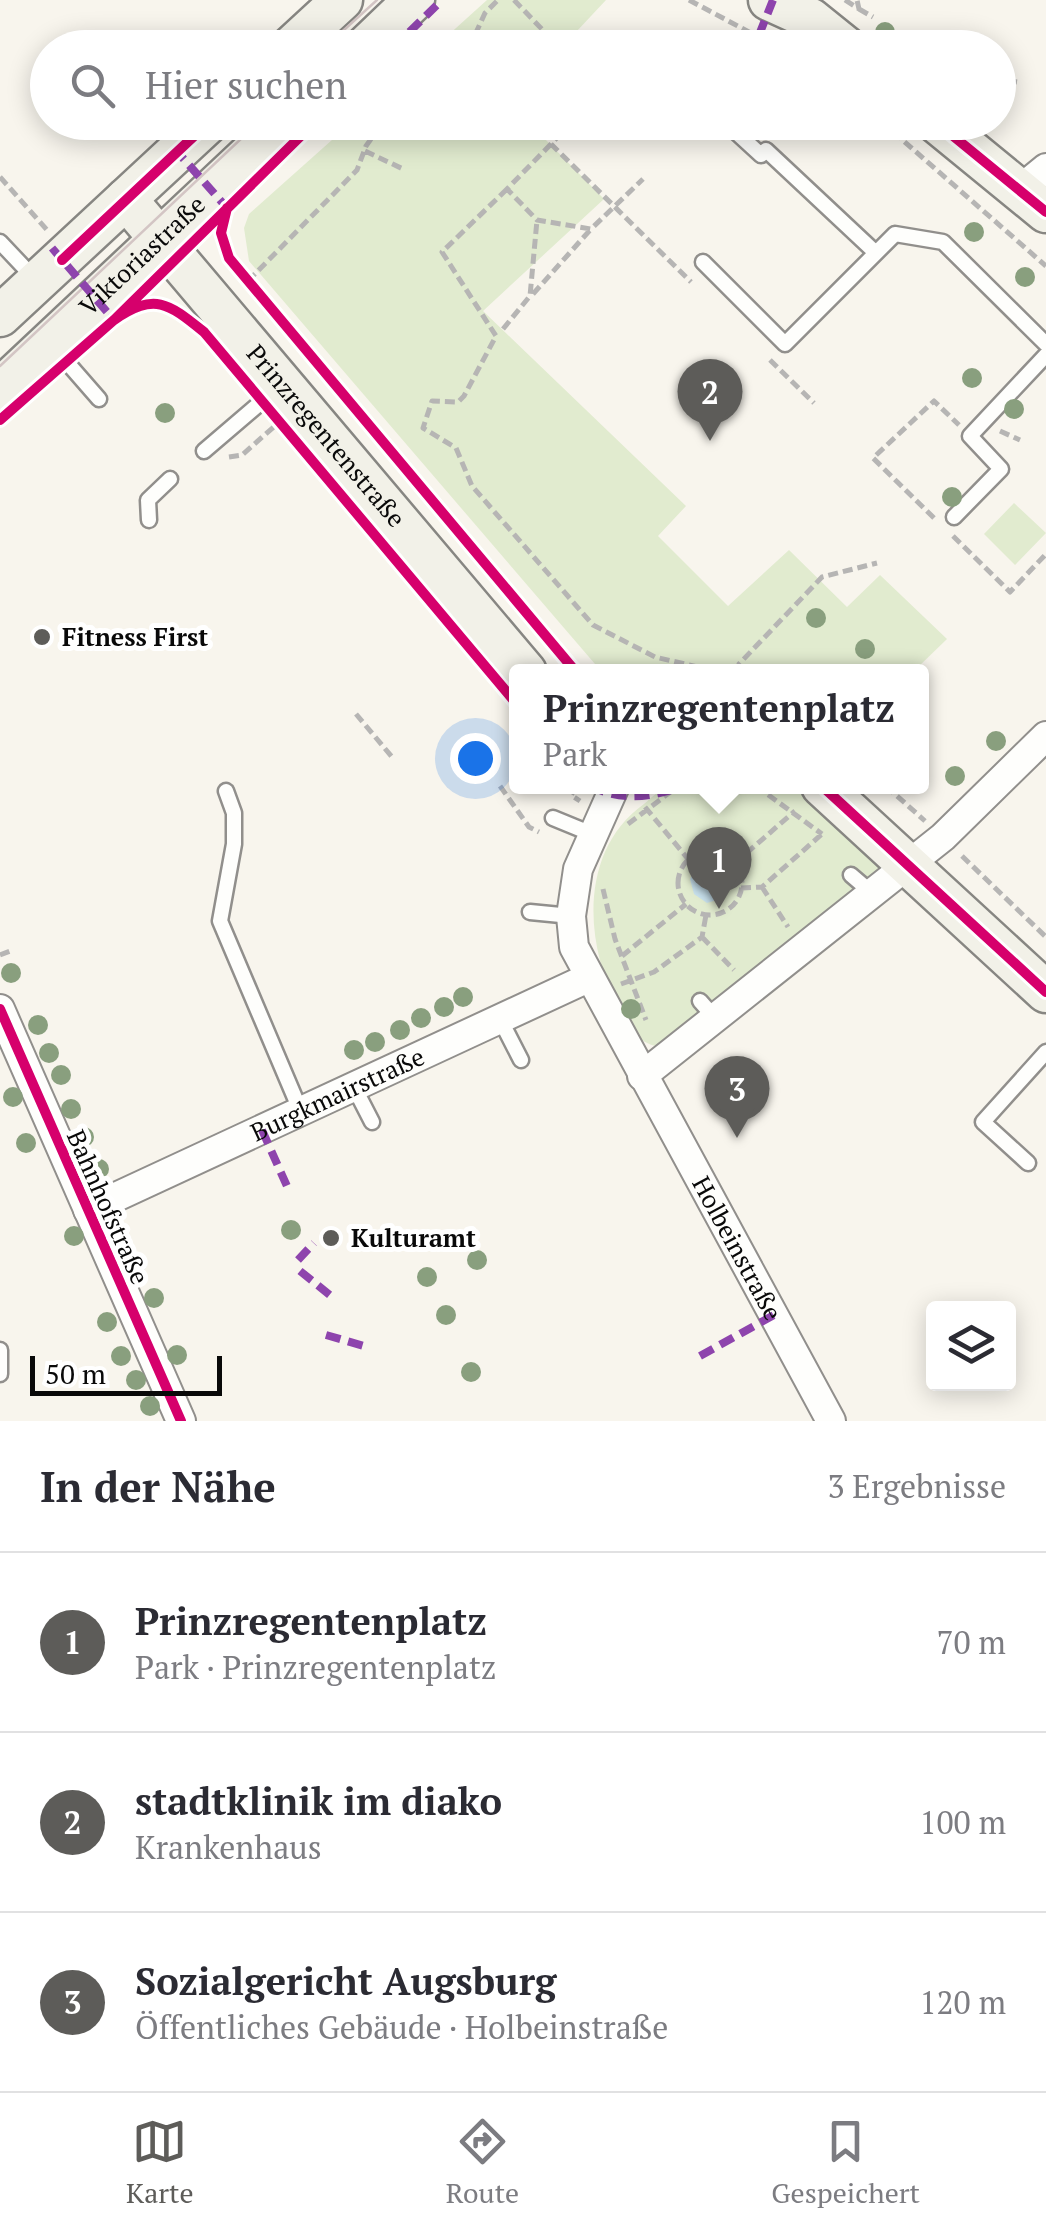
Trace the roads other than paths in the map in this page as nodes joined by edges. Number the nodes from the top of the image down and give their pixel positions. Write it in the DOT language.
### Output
graph roads {
  1 [pos="342,0"];
  2 [pos="414,0"];
  3 [pos="769,0"];
  4 [pos="825,6"];
  5 [pos="304,30"];
  6 [pos="383,30"];
  7 [pos="837,30"];
  8 [pos="190,140"];
  9 [pos="265,140"];
  10 [pos="744,140"];
  11 [pos="963,140"];
  12 [pos="1037,190"];
  13 [pos="126,199"];
  14 [pos="162,237"];
  15 [pos="0,242"];
  16 [pos="876,252"];
  17 [pos="703,262"];
  18 [pos="38,282"];
  19 [pos="0,316"];
  20 [pos="51,344"];
  21 [pos="1046,344"];
  22 [pos="1046,355"];
  23 [pos="0,390"];
  24 [pos="99,399"];
  25 [pos="280,404"];
  26 [pos="204,451"];
  27 [pos="170,479"];
  28 [pos="954,517"];
  29 [pos="149,520"];
  30 [pos="519,664"];
  31 [pos="1046,736"];
  32 [pos="226,791"];
  33 [pos="611,794"];
  34 [pos="809,799"];
  35 [pos="554,818"];
  36 [pos="592,834"];
  37 [pos="909,865"];
  38 [pos="530,912"];
  39 [pos="571,916"];
  40 [pos="588,978"];
  41 [pos="1046,992"];
  42 [pos="0,1008"];
  43 [pos="500,1020"];
  44 [pos="1046,1052"];
  45 [pos="522,1060"];
  46 [pos="653,1068"];
  47 [pos="354,1087"];
  48 [pos="301,1112"];
  49 [pos="372,1122"];
  50 [pos="1028,1162"];
  51 [pos="88,1210"];
  52 [pos="0,1350"];
  53 [pos="0,1374"];
  54 [pos="180,1421"];
  55 [pos="831,1421"];
  1 -- 5 [label="street"];
  2 -- 6 [label="street"];
  3 -- 4 [label="street"];
  4 -- 7 [label="street"];
  8 -- 13 [label="street, Viktoriastraße"];
  9 -- 14 [label="street, Viktoriastraße"];
  10 -- 16 [label="lane"];
  11 -- 12 [label="street"];
  13 -- 14 [label="street, Prinzregentenstraße"];
  13 -- 18 [label="street, Viktoriastraße"];
  14 -- 20 [label="street, Viktoriastraße"];
  14 -- 25 [label="street, Prinzregentenstraße"];
  15 -- 18 [label="lane"];
  16 -- 17 [label="lane"];
  16 -- 21 [label="lane"];
  18 -- 19 [label="street, Viktoriastraße"];
  20 -- 23 [label="street, Viktoriastraße"];
  20 -- 24 [label="lane"];
  22 -- 28 [label="lane"];
  25 -- 26 [label="lane"];
  25 -- 30 [label="street, Prinzregentenstraße"];
  27 -- 29 [label="lane"];
  31 -- 37 [label="street"];
  32 -- 48 [label="lane"];
  33 -- 36 [label="street"];
  34 -- 37 [label="street"];
  35 -- 36 [label="lane"];
  36 -- 39 [label="street"];
  37 -- 41 [label="street"];
  37 -- 46 [label="street"];
  38 -- 39 [label="lane"];
  39 -- 40 [label="street, Holbeinstraße"];
  40 -- 43 [label="street, Burgkmairstraße"];
  40 -- 46 [label="street, Holbeinstraße"];
  42 -- 51 [label="street, Bahnhofstraße"];
  43 -- 45 [label="lane"];
  43 -- 47 [label="street, Burgkmairstraße"];
  44 -- 50 [label="lane"];
  46 -- 55 [label="street, Holbeinstraße"];
  47 -- 48 [label="street, Burgkmairstraße"];
  47 -- 49 [label="lane"];
  48 -- 51 [label="street, Burgkmairstraße"];
  51 -- 54 [label="street, Bahnhofstraße"];
  52 -- 53 [label="lane"];
}
